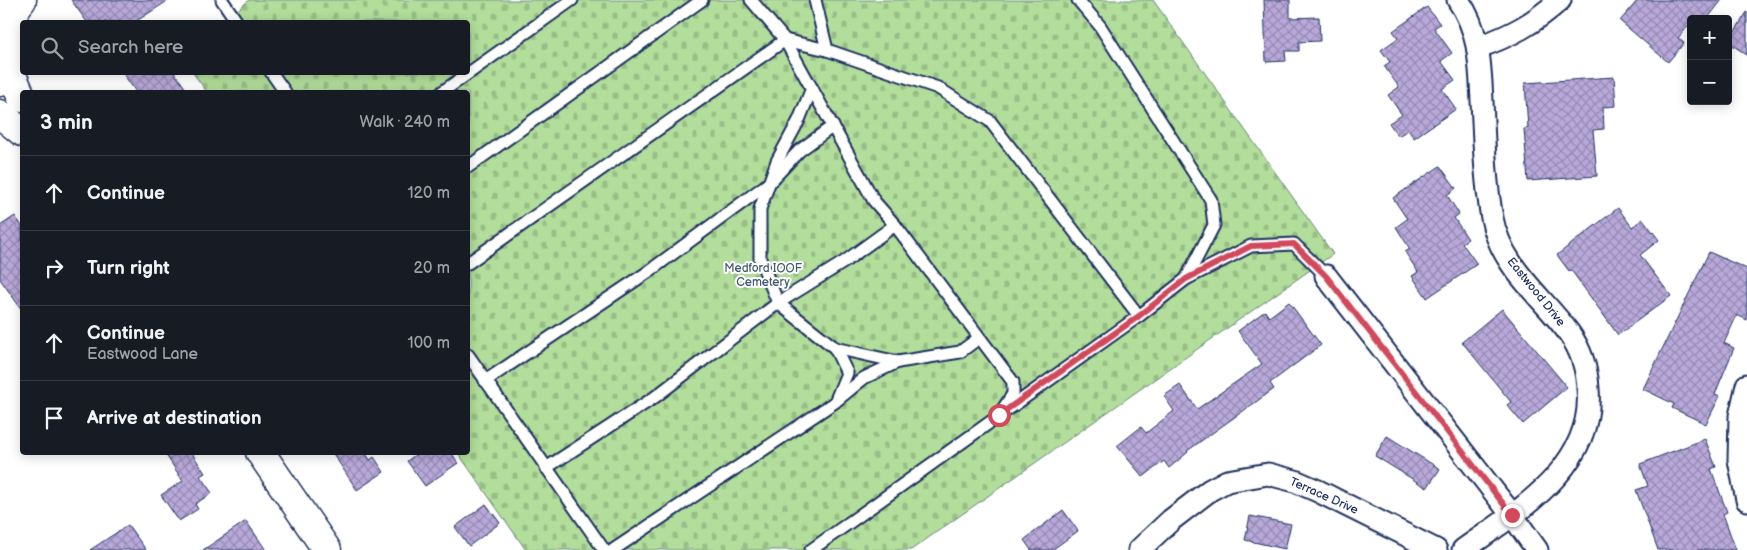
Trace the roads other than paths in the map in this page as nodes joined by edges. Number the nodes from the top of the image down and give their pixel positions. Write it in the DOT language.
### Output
graph roads {
  1 [pos="22,0"];
  2 [pos="222,0"];
  3 [pos="572,0"];
  4 [pos="702,0"];
  5 [pos="751,0"];
  6 [pos="815,0"];
  7 [pos="1078,0"];
  8 [pos="1458,0"];
  9 [pos="1560,0"];
  10 [pos="4,17"];
  11 [pos="236,20"];
  12 [pos="786,40"];
  13 [pos="1479,47"];
  14 [pos="827,50"];
  15 [pos="470,72"];
  16 [pos="4,74"];
  17 [pos="273,75"];
  18 [pos="466,75"];
  19 [pos="812,88"];
  20 [pos="284,90"];
  21 [pos="445,90"];
  22 [pos="20,95"];
  23 [pos="0,114"];
  24 [pos="833,126"];
  25 [pos="20,130"];
  26 [pos="470,165"];
  27 [pos="769,183"];
  28 [pos="895,225"];
  29 [pos="470,262"];
  30 [pos="1326,276"];
  31 [pos="1186,279"];
  32 [pos="778,303"];
  33 [pos="1139,316"];
  34 [pos="979,338"];
  35 [pos="835,348"];
  36 [pos="470,358"];
  37 [pos="898,362"];
  38 [pos="485,381"];
  39 [pos="1747,385"];
  40 [pos="835,402"];
  41 [pos="999,415"];
  42 [pos="262,455"];
  43 [pos="546,468"];
  44 [pos="1747,500"];
  45 [pos="1512,515"];
  46 [pos="327,550"];
  47 [pos="604,550"];
  48 [pos="613,550"];
  49 [pos="811,550"];
  50 [pos="1139,550"];
  51 [pos="1436,550"];
  52 [pos="1463,550"];
  53 [pos="1537,550"];
  1 -- 10 [label="main road"];
  2 -- 11 [label="lane"];
  3 -- 15 [label="lane"];
  4 -- 26 [label="lane"];
  5 -- 12 [label="lane"];
  6 -- 14 [label="lane"];
  7 -- 31 [label="lane"];
  8 -- 13 [label="street, Eastwood Drive"];
  9 -- 13 [label="street"];
  10 -- 16 [label="main road"];
  12 -- 14 [label="lane"];
  12 -- 19 [label="lane"];
  12 -- 29 [label="lane"];
  13 -- 45 [label="street, Eastwood Drive"];
  14 -- 33 [label="lane"];
  16 -- 22 [label="main road"];
  17 -- 20 [label="lane"];
  18 -- 21 [label="lane"];
  19 -- 24 [label="lane"];
  19 -- 27 [label="lane"];
  23 -- 25 [label="main road"];
  24 -- 27 [label="lane"];
  24 -- 28 [label="lane"];
  27 -- 32 [label="lane"];
  27 -- 38 [label="lane"];
  28 -- 32 [label="lane"];
  28 -- 34 [label="lane"];
  30 -- 31 [label="lane"];
  30 -- 45 [label="street"];
  31 -- 33 [label="lane"];
  32 -- 35 [label="lane"];
  32 -- 43 [label="lane"];
  33 -- 41 [label="lane"];
  34 -- 37 [label="lane"];
  34 -- 41 [label="lane"];
  35 -- 37 [label="lane"];
  35 -- 40 [label="lane"];
  36 -- 38 [label="lane"];
  37 -- 40 [label="lane"];
  38 -- 43 [label="lane"];
  39 -- 44 [label="street"];
  40 -- 48 [label="lane"];
  41 -- 49 [label="lane"];
  42 -- 46 [label="main road"];
  43 -- 47 [label="lane"];
  45 -- 52 [label="street, Eastwood Drive"];
  45 -- 53 [label="street"];
  50 -- 51 [label="street, Terrace Drive"];
}
